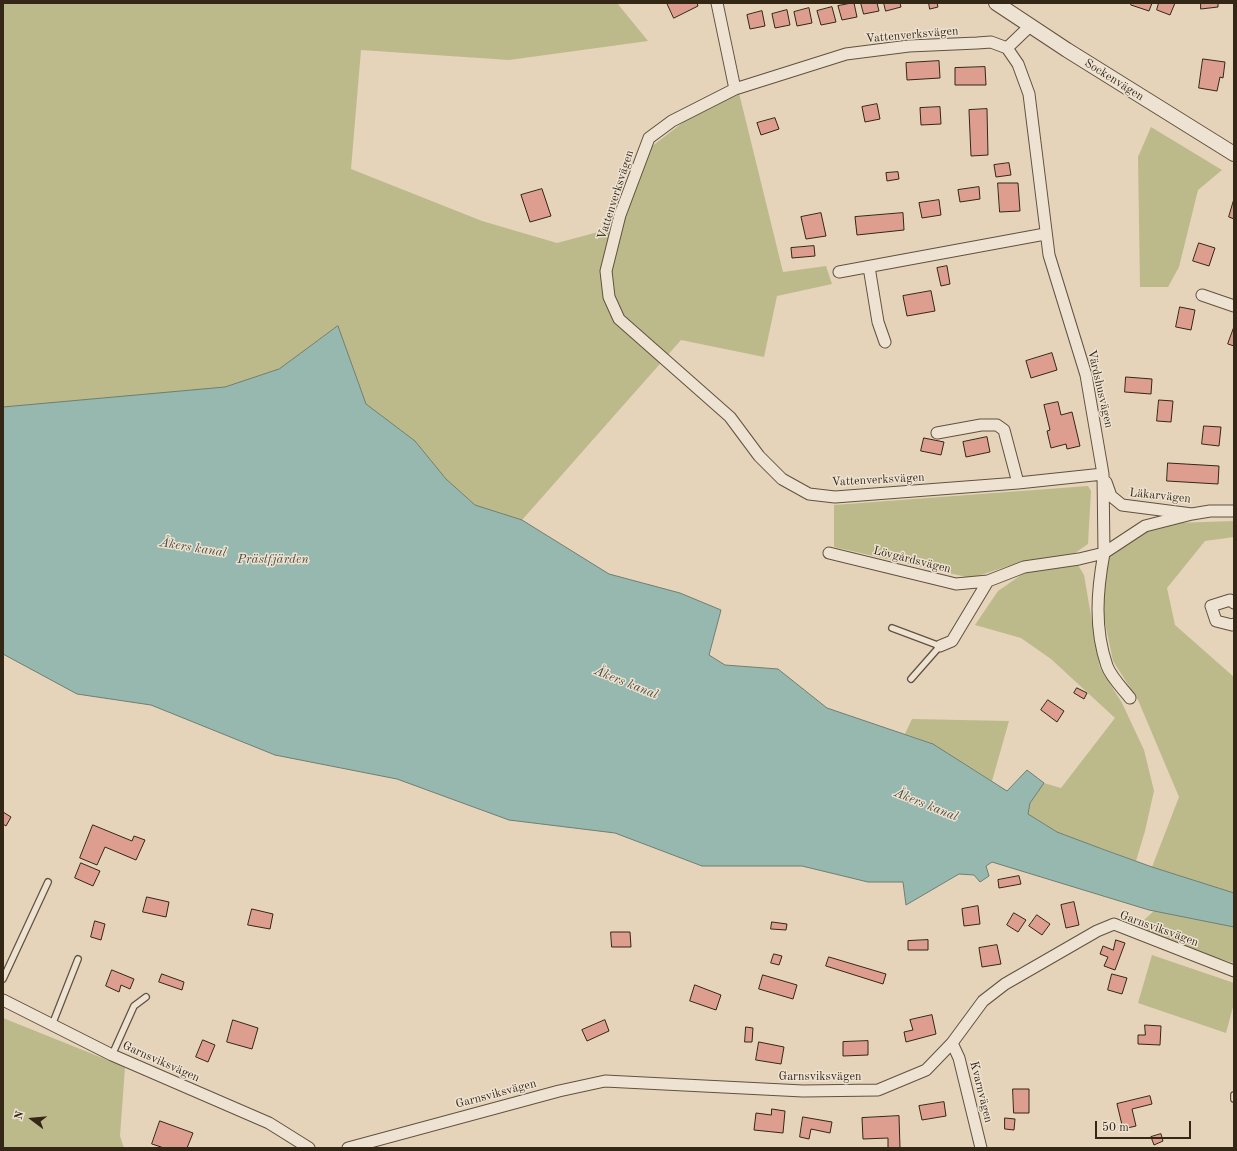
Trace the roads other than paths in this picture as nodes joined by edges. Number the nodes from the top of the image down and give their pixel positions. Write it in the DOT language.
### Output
graph roads {
  1 [pos="717,3"];
  2 [pos="996,3"];
  3 [pos="1030,25"];
  4 [pos="1007,48"];
  5 [pos="735,89"];
  6 [pos="1234,154"];
  7 [pos="1045,234"];
  8 [pos="869,267"];
  9 [pos="839,272"];
  10 [pos="1202,295"];
  11 [pos="1234,306"];
  12 [pos="885,342"];
  13 [pos="937,433"];
  14 [pos="1103,474"];
  15 [pos="1018,483"];
  16 [pos="1234,511"];
  17 [pos="1192,514"];
  18 [pos="829,553"];
  19 [pos="1104,553"];
  20 [pos="988,581"];
  21 [pos="1234,603"];
  22 [pos="1234,624"];
  23 [pos="892,628"];
  24 [pos="940,646"];
  25 [pos="911,679"];
  26 [pos="1130,698"];
  27 [pos="48,882"];
  28 [pos="78,958"];
  29 [pos="1234,971"];
  30 [pos="3,979"];
  31 [pos="146,997"];
  32 [pos="3,1000"];
  33 [pos="52,1024"];
  34 [pos="952,1043"];
  35 [pos="112,1055"];
  36 [pos="1234,1095"];
  37 [pos="1234,1098"];
  38 [pos="309,1148"];
  39 [pos="348,1148"];
  40 [pos="982,1148"];
  1 -- 5 [label="street"];
  2 -- 3 [label="street, Sockenvägen"];
  3 -- 4 [label="street"];
  3 -- 6 [label="street, Sockenvägen"];
  4 -- 5 [label="street, Vattenverksvägen"];
  4 -- 7 [label="street, Värdshusvägen"];
  5 -- 15 [label="street, Vattenverksvägen"];
  7 -- 8 [label="street"];
  7 -- 14 [label="street, Värdshusvägen"];
  8 -- 9 [label="street"];
  8 -- 12 [label="street"];
  10 -- 11 [label="street"];
  13 -- 15 [label="street"];
  14 -- 15 [label="street, Vattenverksvägen"];
  14 -- 17 [label="street, Läkarvägen"];
  14 -- 19 [label="street, Värdshusvägen"];
  16 -- 17 [label="street, Läkarvägen"];
  17 -- 19 [label="street"];
  18 -- 20 [label="street, Lövgårdsvägen"];
  19 -- 20 [label="street, Lövgårdsvägen"];
  19 -- 26 [label="street, Värdshusvägen"];
  20 -- 24 [label="street"];
  21 -- 22 [label="street"];
  23 -- 24 [label="lane"];
  24 -- 25 [label="lane"];
  27 -- 30 [label="lane"];
  28 -- 33 [label="lane"];
  29 -- 34 [label="street, Garnsviksvägen"];
  31 -- 35 [label="lane"];
  32 -- 33 [label="street, Garnsviksvägen"];
  33 -- 35 [label="street, Garnsviksvägen"];
  34 -- 39 [label="street, Garnsviksvägen"];
  34 -- 40 [label="street, Kvarnvägen"];
  35 -- 38 [label="street, Garnsviksvägen"];
  36 -- 37 [label="lane"];
}
